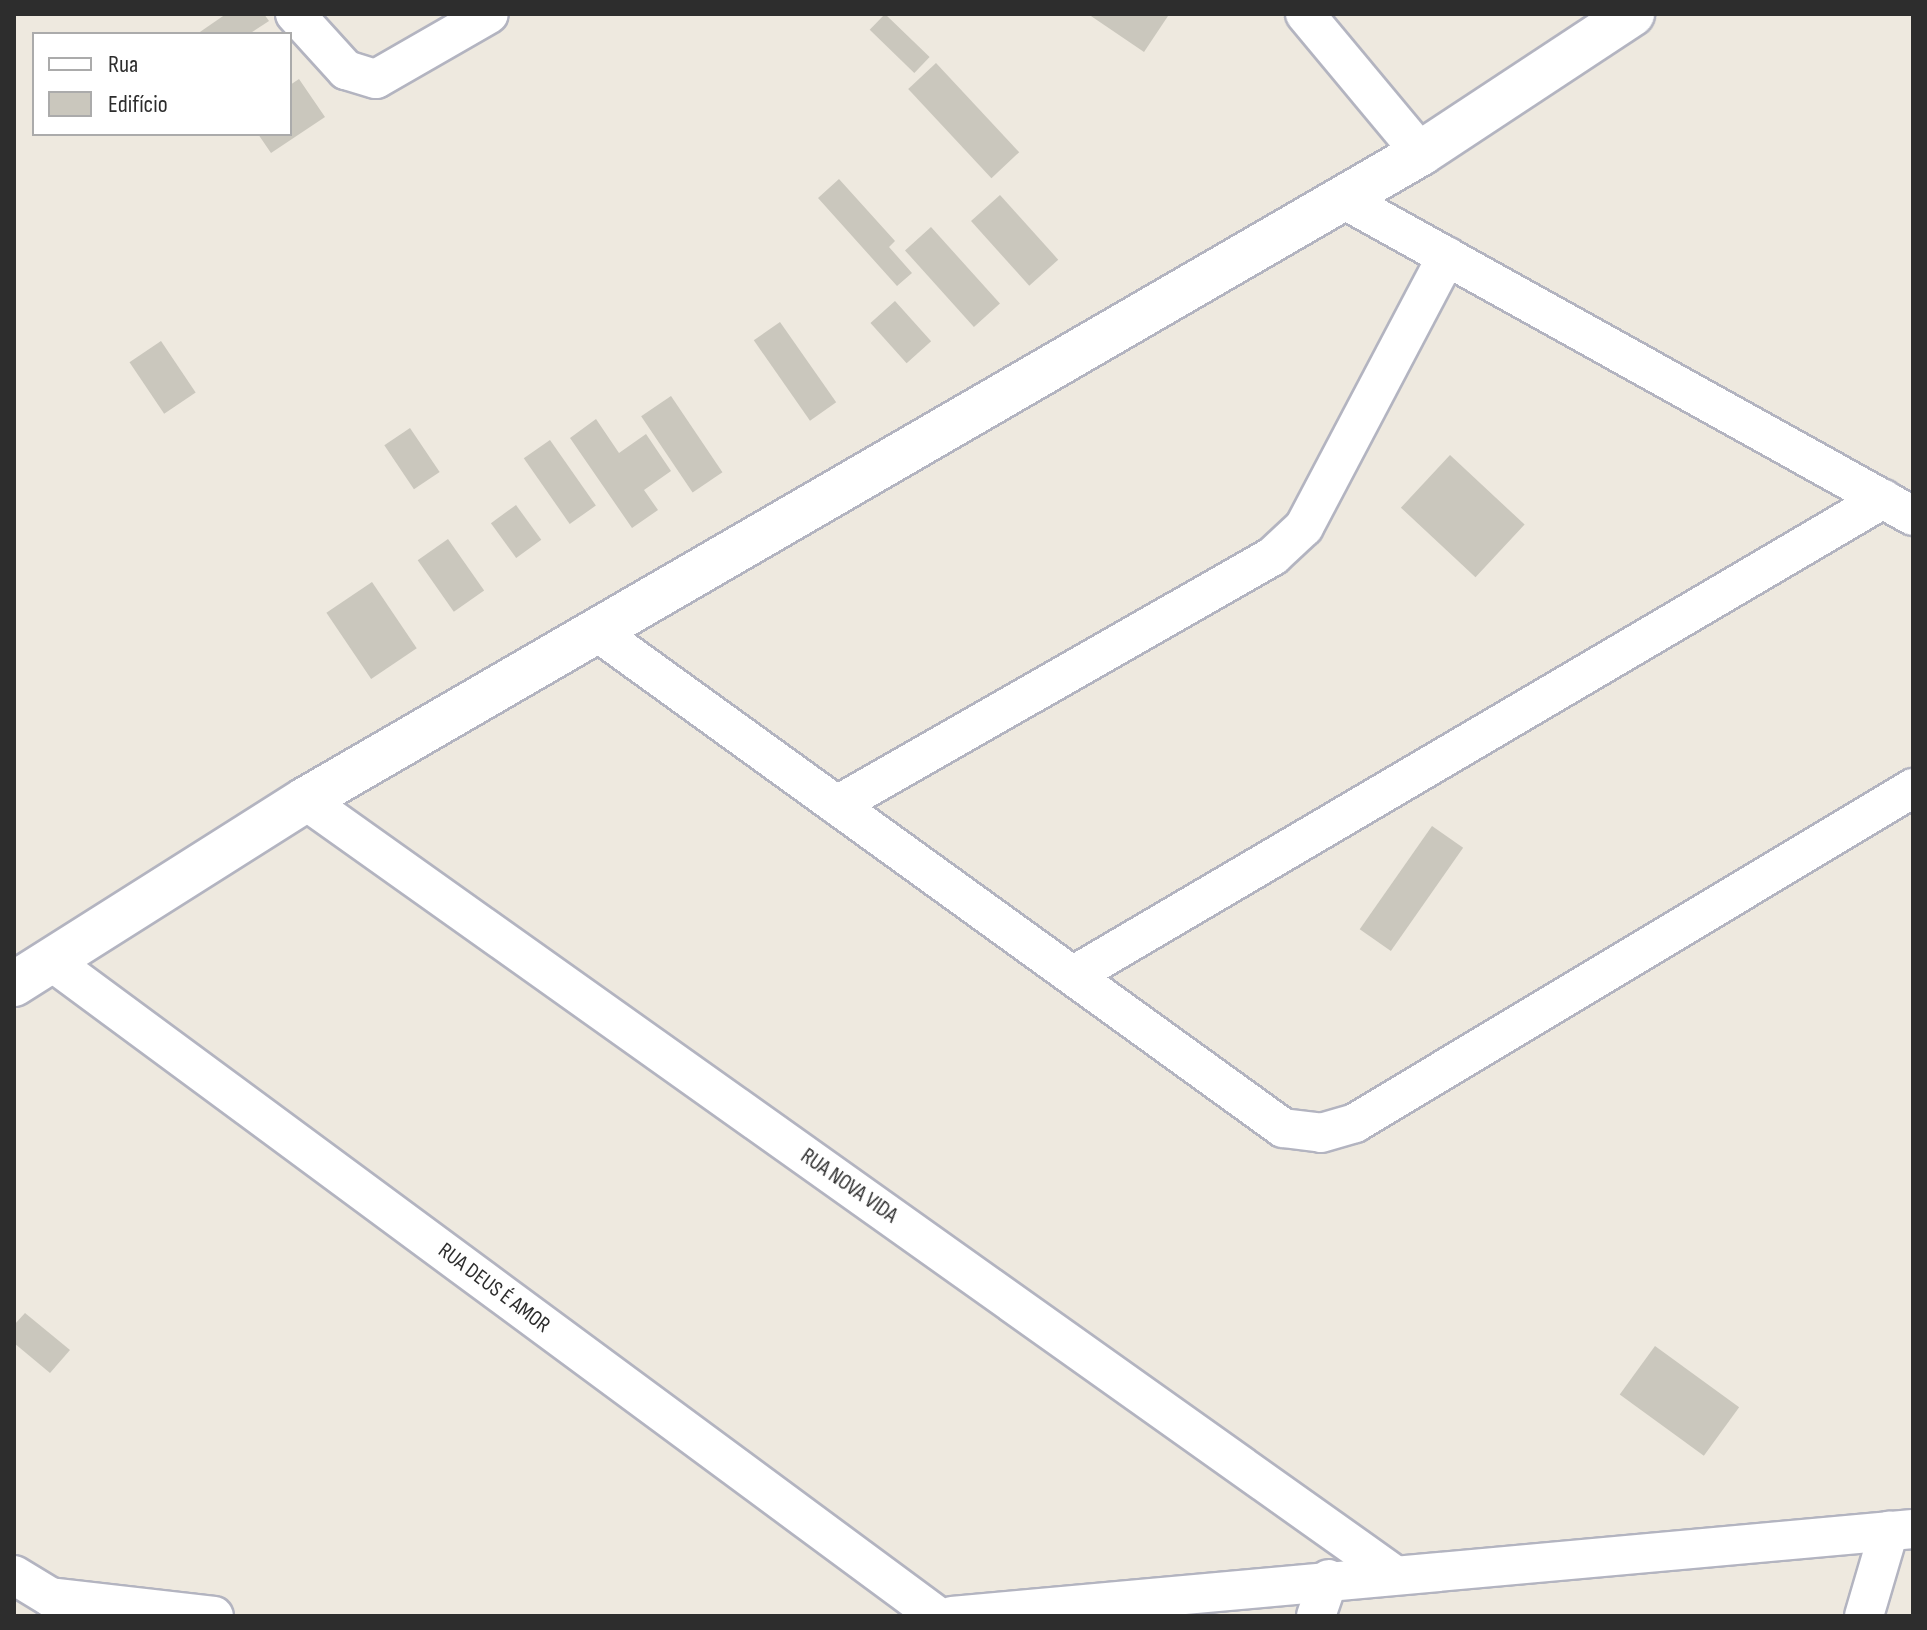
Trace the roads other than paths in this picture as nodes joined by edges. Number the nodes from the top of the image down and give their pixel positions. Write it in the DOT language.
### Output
graph roads {
  1 [pos="295,14"];
  2 [pos="489,14"];
  3 [pos="1305,14"];
  4 [pos="1632,14"];
  5 [pos="1421,153"];
  6 [pos="1343,199"];
  7 [pos="1447,256"];
  8 [pos="1898,508"];
  9 [pos="596,631"];
  10 [pos="1913,788"];
  11 [pos="305,800"];
  12 [pos="837,805"];
  13 [pos="51,961"];
  14 [pos="1074,975"];
  15 [pos="14,984"];
  16 [pos="1901,1530"];
  17 [pos="1392,1573"];
  18 [pos="14,1575"];
  19 [pos="1329,1579"];
  20 [pos="66,1606"];
  21 [pos="214,1616"];
  22 [pos="937,1616"];
  23 [pos="952,1616"];
  24 [pos="1316,1616"];
  25 [pos="1864,1616"];
  1 -- 2 [label="street"];
  3 -- 5 [label="street"];
  4 -- 5 [label="street"];
  5 -- 6 [label="street"];
  6 -- 7 [label="street"];
  6 -- 9 [label="street"];
  7 -- 8 [label="street"];
  7 -- 12 [label="street"];
  8 -- 14 [label="street"];
  9 -- 11 [label="street"];
  9 -- 12 [label="street"];
  10 -- 14 [label="street"];
  11 -- 13 [label="street"];
  11 -- 17 [label="street, RUA NOVA VIDA"];
  12 -- 14 [label="street"];
  13 -- 15 [label="street"];
  13 -- 22 [label="street, RUA DEUS É AMOR"];
  16 -- 17 [label="street"];
  16 -- 25 [label="street"];
  17 -- 19 [label="street"];
  18 -- 20 [label="street"];
  19 -- 23 [label="street"];
  19 -- 24 [label="street"];
  20 -- 21 [label="street"];
}
